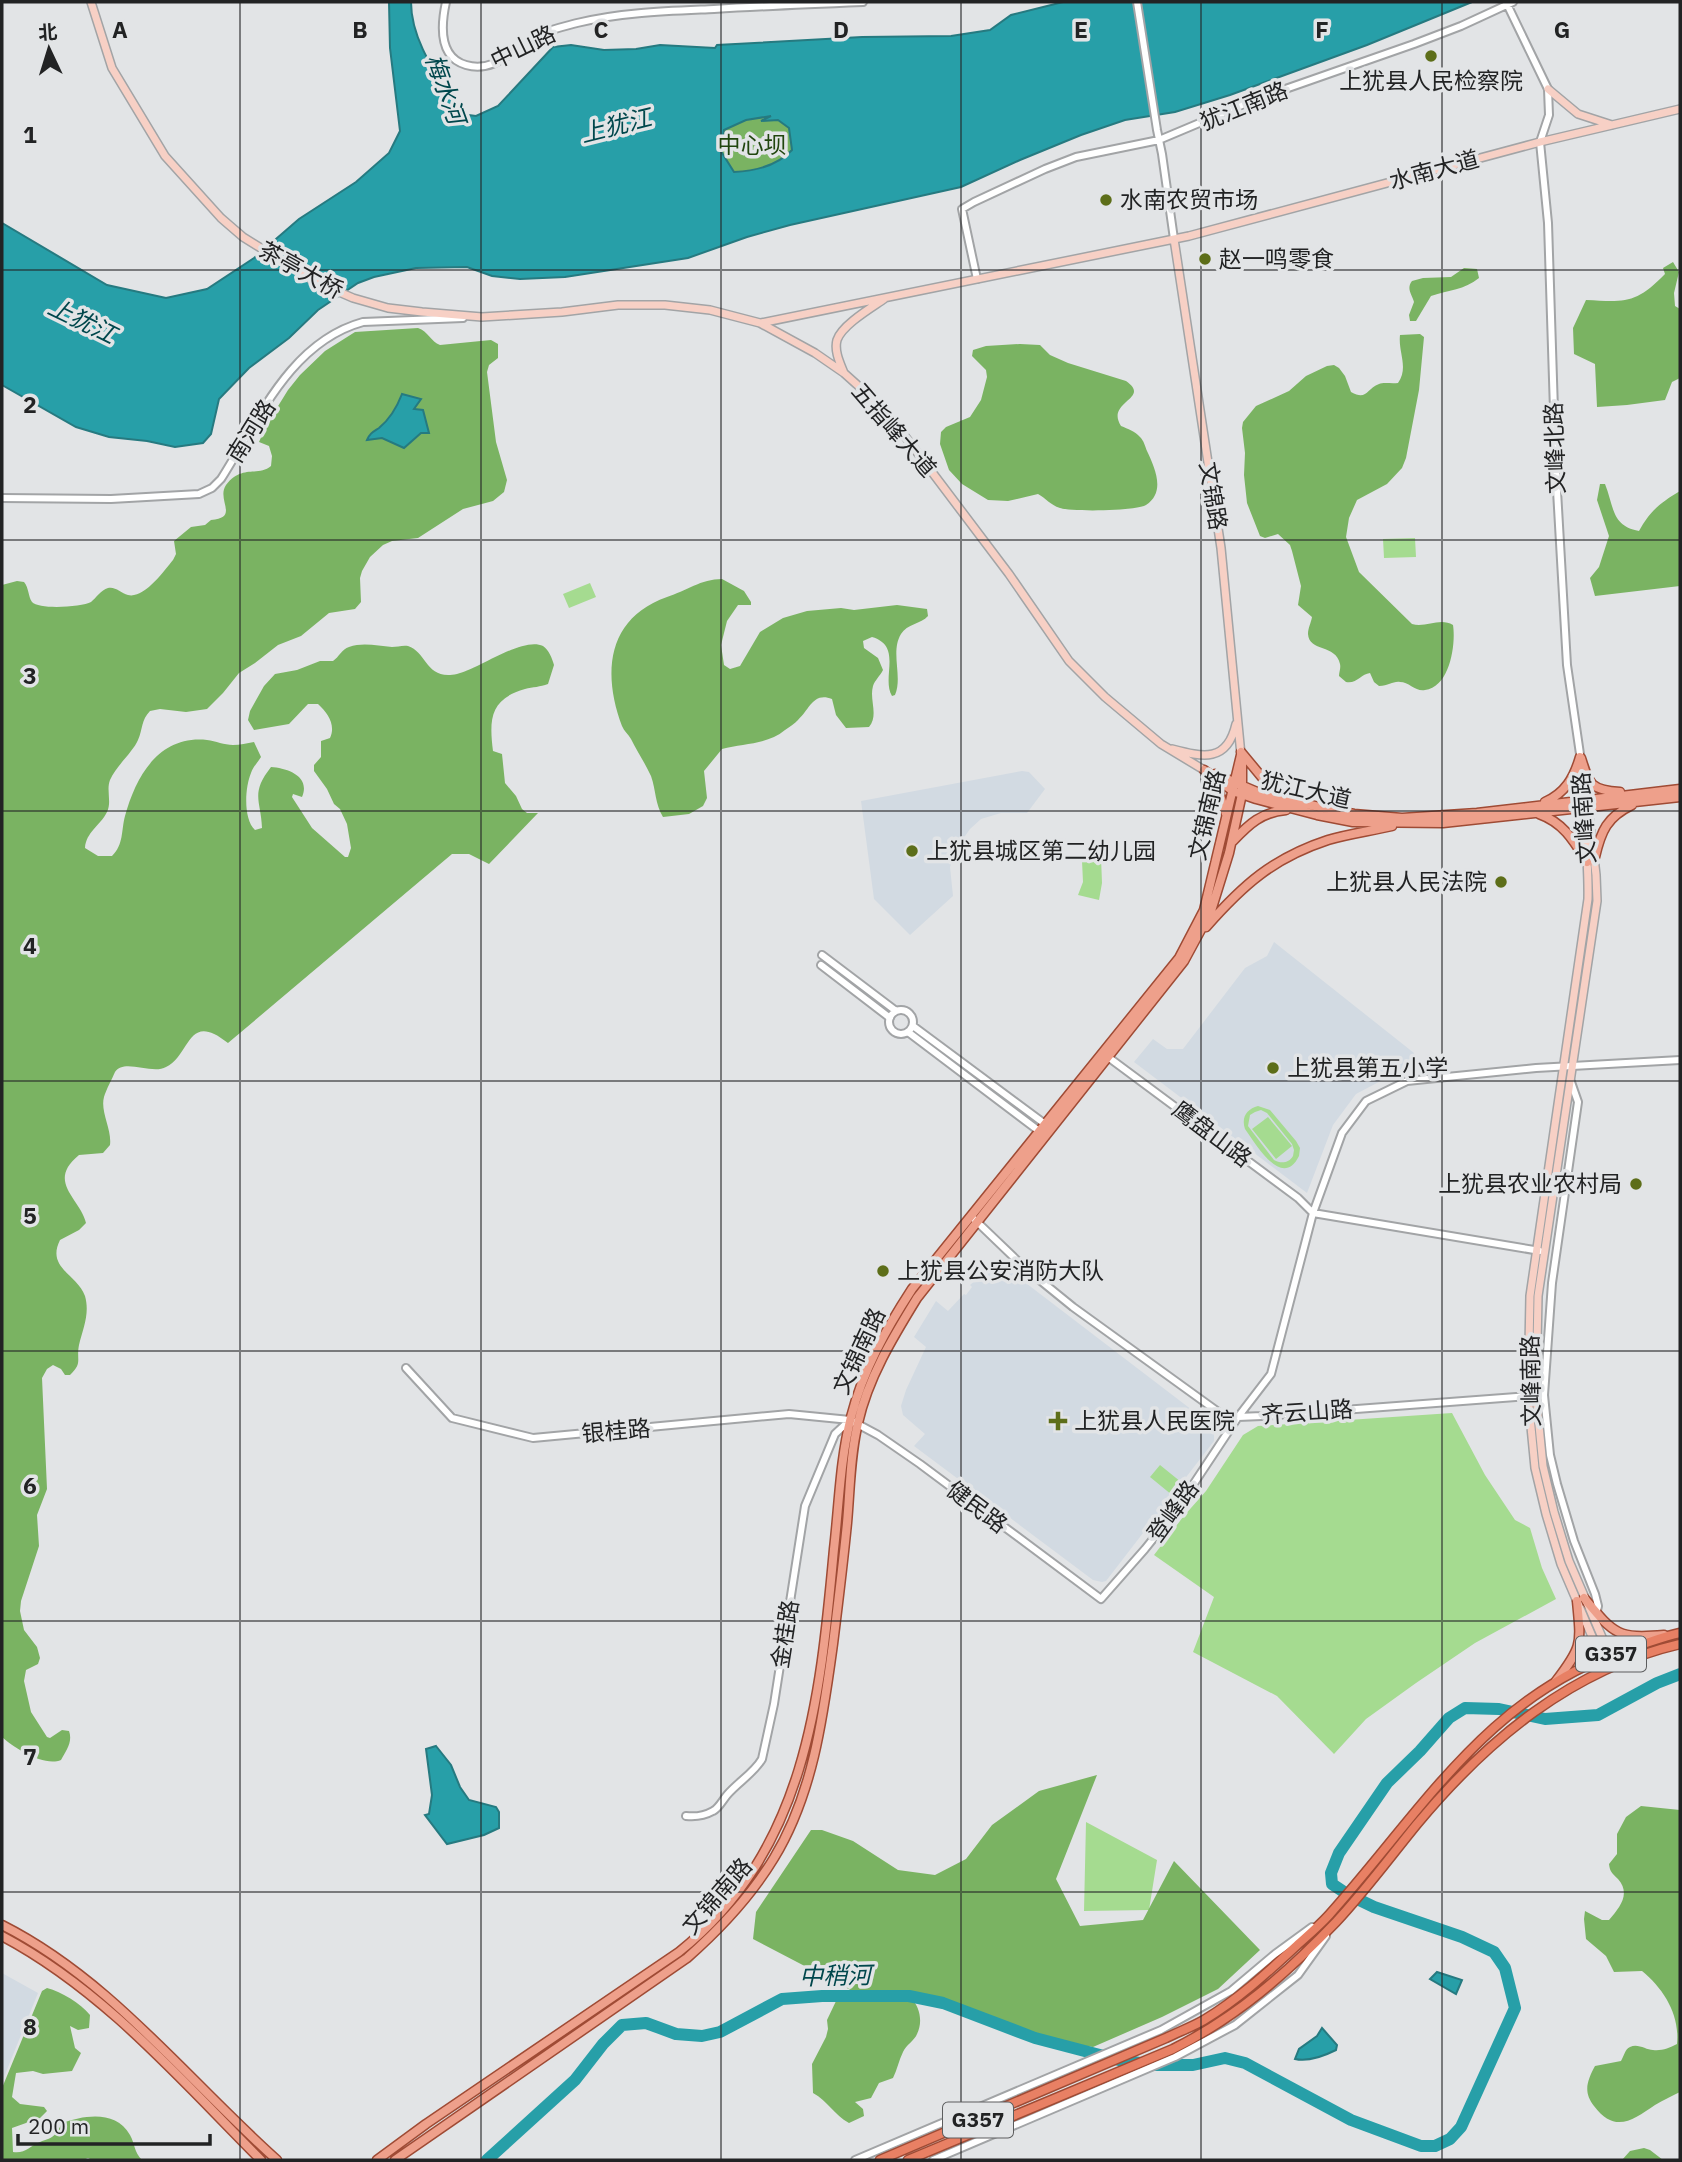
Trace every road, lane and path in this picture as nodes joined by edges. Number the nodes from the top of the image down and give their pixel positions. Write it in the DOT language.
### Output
graph roads {
  1 [pos="91,2"];
  2 [pos="446,2"];
  3 [pos="863,2"];
  4 [pos="1136,2"];
  5 [pos="1509,3"];
  6 [pos="727,5"];
  7 [pos="1548,89"];
  8 [pos="1680,109"];
  9 [pos="1613,125"];
  10 [pos="1158,141"];
  11 [pos="1540,142"];
  12 [pos="1174,239"];
  13 [pos="977,279"];
  14 [pos="886,298"];
  15 [pos="388,308"];
  16 [pos="482,317"];
  17 [pos="760,323"];
  18 [pos="844,373"];
  19 [pos="2,498"];
  20 [pos="1238,716"];
  21 [pos="1165,747"];
  22 [pos="1241,753"];
  23 [pos="1580,756"];
  24 [pos="1204,770"];
  25 [pos="1239,788"];
  26 [pos="1680,789"];
  27 [pos="1680,797"];
  28 [pos="1640,798"];
  29 [pos="1288,799"];
  30 [pos="1585,804"];
  31 [pos="1293,809"];
  32 [pos="1536,810"];
  33 [pos="1227,818"];
  34 [pos="1403,824"];
  35 [pos="1231,844"];
  36 [pos="1591,860"];
  37 [pos="1197,937"];
  38 [pos="822,955"];
  39 [pos="821,965"];
  40 [pos="896,1011"];
  41 [pos="890,1018"];
  42 [pos="910,1029"];
  43 [pos="1108,1057"];
  44 [pos="1680,1060"];
  45 [pos="1567,1067"];
  46 [pos="978,1074"];
  47 [pos="1569,1078"];
  48 [pos="972,1081"];
  49 [pos="1042,1127"];
  50 [pos="1313,1213"];
  51 [pos="970,1216"];
  52 [pos="977,1222"];
  53 [pos="1540,1251"];
  54 [pos="406,1368"];
  55 [pos="1536,1395"];
  56 [pos="1238,1417"];
  57 [pos="854,1421"];
  58 [pos="1101,1599"];
  59 [pos="1581,1600"];
  60 [pos="1595,1617"];
  61 [pos="1677,1634"];
  62 [pos="1680,1644"];
  63 [pos="1605,1656"];
  64 [pos="1610,1667"];
  65 [pos="1556,1681"];
  66 [pos="685,1816"];
  67 [pos="1328,1916"];
  68 [pos="2,1925"];
  69 [pos="2,1936"];
  70 [pos="1174,2053"];
  71 [pos="261,2160"];
  72 [pos="277,2160"];
  73 [pos="377,2160"];
  74 [pos="395,2160"];
  75 [pos="855,2160"];
  76 [pos="880,2160"];
  77 [pos="908,2160"];
  78 [pos="933,2160"];
  1 -- 15 [label="main road, 茶亭大桥"];
  2 -- 6 [label="street, 中山路"];
  3 -- 6 [label="street, 中山路"];
  4 -- 10 [label="street"];
  5 -- 7 [label="street"];
  5 -- 10 [label="street, 犹江南路"];
  7 -- 9 [label="main road"];
  7 -- 11 [label="street"];
  8 -- 9 [label="main road, 水南大道"];
  9 -- 11 [label="main road, 水南大道"];
  10 -- 12 [label="street"];
  10 -- 13 [label="street, 犹江南路"];
  11 -- 12 [label="main road, 水南大道"];
  11 -- 23 [label="street, 文峰北路"];
  12 -- 13 [label="main road, 水南大道"];
  12 -- 20 [label="main road, 文锦路"];
  13 -- 14 [label="main road, 水南大道"];
  14 -- 17 [label="main road, 水南大道"];
  14 -- 18 [label="main road"];
  15 -- 16 [label="main road, 五指峰大道"];
  16 -- 17 [label="main road, 五指峰大道"];
  16 -- 19 [label="street, 南河路"];
  17 -- 18 [label="main road, 五指峰大道"];
  18 -- 21 [label="main road, 五指峰大道"];
  20 -- 21 [label="main road"];
  20 -- 22 [label="main road, 文锦路"];
  21 -- 24 [label="main road, 五指峰大道"];
  22 -- 25 [label="main road, 文锦南路"];
  22 -- 29 [label="main road"];
  23 -- 28 [label="main road"];
  23 -- 30 [label="main road, 文峰南路"];
  23 -- 32 [label="main road"];
  24 -- 25 [label="main road, 犹江大道"];
  24 -- 33 [label="main road"];
  25 -- 29 [label="main road, 犹江大道"];
  25 -- 31 [label="main road, 犹江大道"];
  25 -- 33 [label="main road, 文锦南路"];
  25 -- 35 [label="main road, 文锦南路"];
  26 -- 28 [label="main road, 犹江大道"];
  27 -- 28 [label="main road, 犹江大道"];
  28 -- 30 [label="main road, 犹江大道"];
  28 -- 36 [label="main road"];
  29 -- 32 [label="main road, 犹江大道"];
  30 -- 32 [label="main road, 犹江大道"];
  30 -- 36 [label="main road, 文峰南路"];
  31 -- 34 [label="main road, 犹江大道"];
  31 -- 35 [label="main road"];
  32 -- 34 [label="main road, 犹江大道"];
  32 -- 36 [label="main road"];
  33 -- 49 [label="main road, 文锦南路"];
  34 -- 37 [label="main road"];
  35 -- 37 [label="main road, 文锦南路"];
  36 -- 45 [label="main road, 文峰南路"];
  37 -- 43 [label="main road, 文锦南路"];
  38 -- 40 [label="street"];
  39 -- 41 [label="street"];
  40 -- 41 [label="street"];
  40 -- 42 [label="street"];
  41 -- 42 [label="street"];
  42 -- 46 [label="street"];
  42 -- 48 [label="street"];
  43 -- 50 [label="street, 鹰盘山路"];
  43 -- 52 [label="main road, 文锦南路"];
  44 -- 45 [label="street, 登峰路"];
  45 -- 47 [label="main road, 文峰南路"];
  45 -- 50 [label="street, 登峰路"];
  45 -- 53 [label="main road, 文峰南路"];
  46 -- 48 [label="street"];
  46 -- 49 [label="street"];
  47 -- 53 [label="main road, 文峰南路"];
  47 -- 55 [label="street"];
  48 -- 49 [label="street"];
  49 -- 51 [label="main road, 文锦南路"];
  50 -- 53 [label="street"];
  50 -- 56 [label="street, 登峰路"];
  51 -- 52 [label="street, 齐云山路"];
  51 -- 57 [label="main road, 文锦南路"];
  52 -- 56 [label="street, 齐云山路"];
  52 -- 57 [label="main road, 文锦南路"];
  53 -- 55 [label="main road, 文峰南路"];
  54 -- 57 [label="street, 银桂路"];
  55 -- 56 [label="street, 齐云山路"];
  55 -- 59 [label="main road, 文峰南路"];
  55 -- 60 [label="street"];
  56 -- 58 [label="street, 登峰路"];
  57 -- 58 [label="street, 健民路"];
  57 -- 66 [label="street, 金桂路"];
  57 -- 73 [label="main road, 文锦南路"];
  57 -- 74 [label="main road, 文锦南路"];
  59 -- 60 [label="main road"];
  59 -- 63 [label="main road, 文峰南路"];
  59 -- 65 [label="main road"];
  60 -- 61 [label="main road"];
  60 -- 63 [label="main road, 文峰南路"];
  61 -- 63 [label="highway, G357"];
  62 -- 64 [label="highway, G357"];
  63 -- 64 [label="main road, 文峰南路"];
  63 -- 65 [label="highway, G357"];
  64 -- 70 [label="highway, G357"];
  65 -- 67 [label="highway, G357"];
  67 -- 75 [label="street"];
  67 -- 76 [label="highway, G357"];
  68 -- 72 [label="main road"];
  69 -- 71 [label="main road"];
  70 -- 77 [label="highway, G357"];
  70 -- 78 [label="street"];
}
